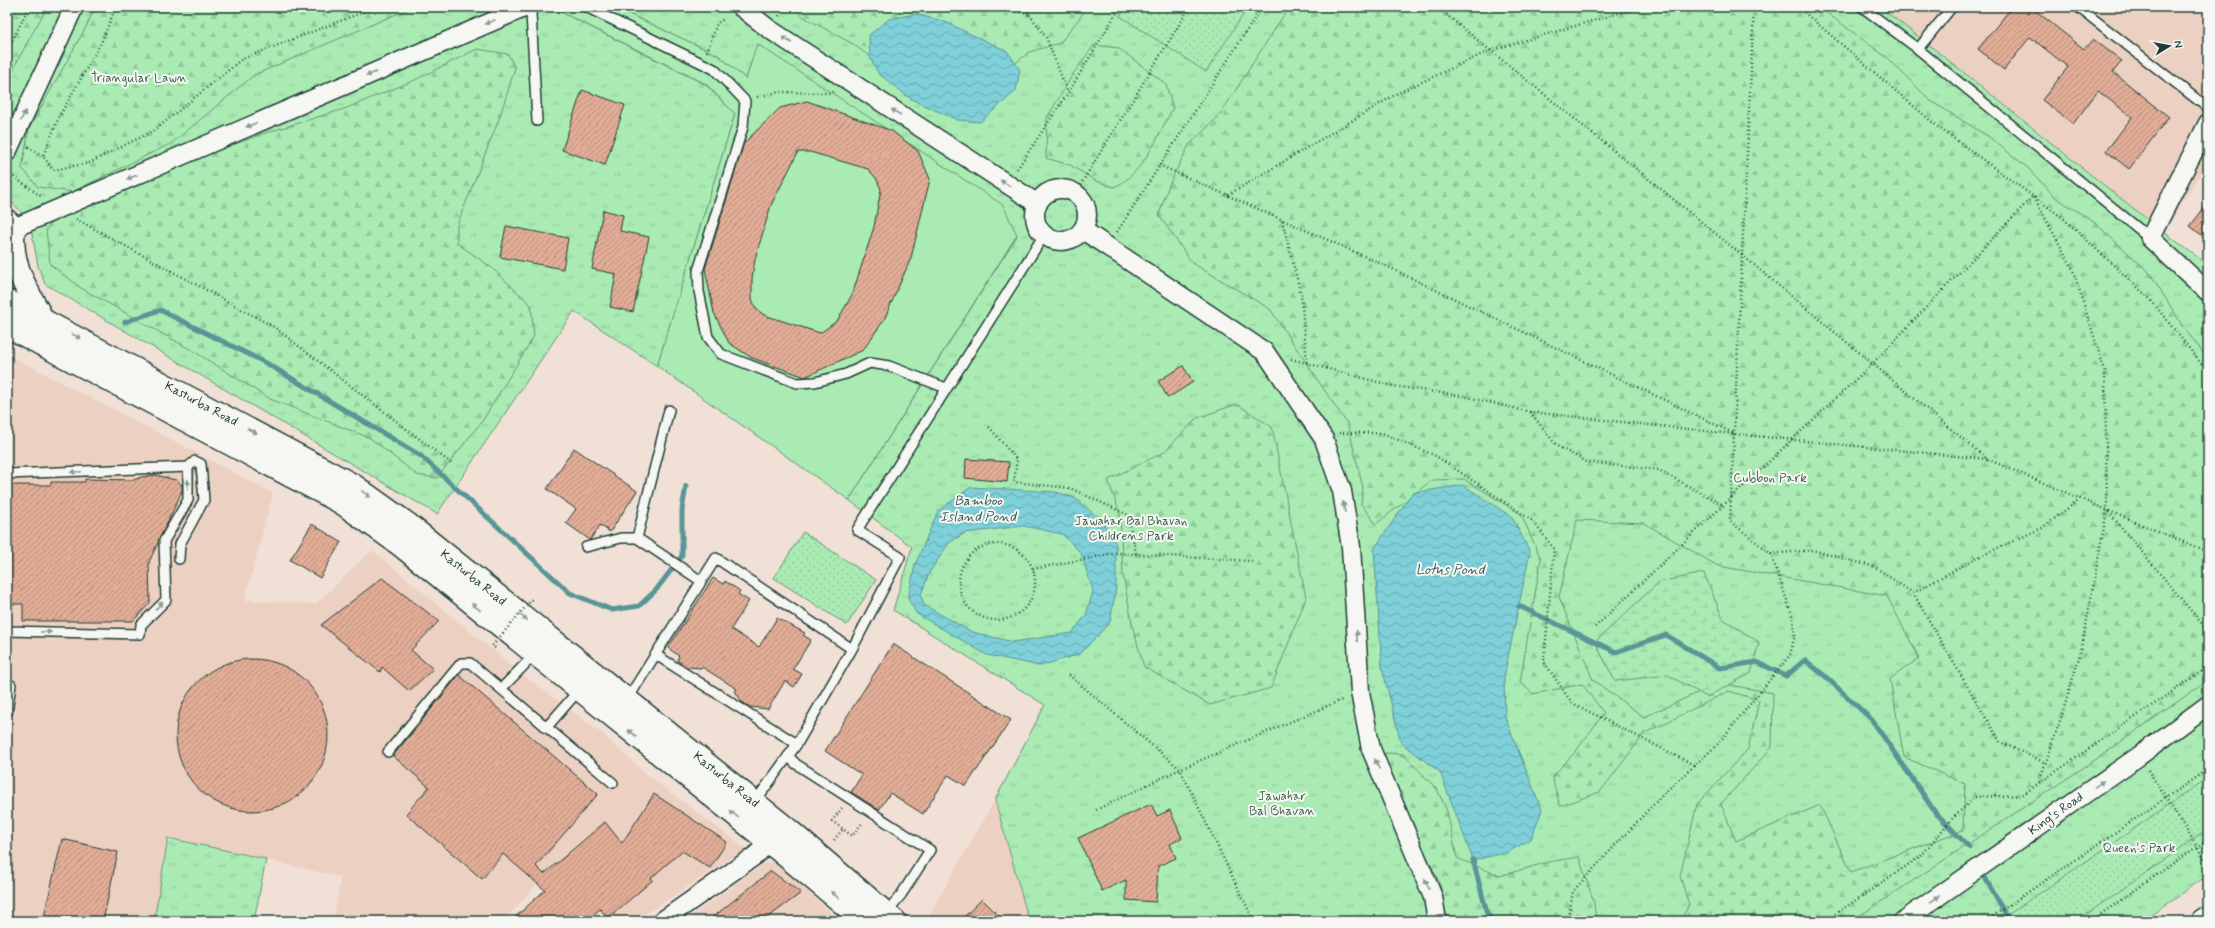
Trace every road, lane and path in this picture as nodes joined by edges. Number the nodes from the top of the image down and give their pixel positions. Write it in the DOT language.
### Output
graph roads {
  1 [pos="29,7"];
  2 [pos="74,7"];
  3 [pos="116,7"];
  4 [pos="376,7"];
  5 [pos="526,7"];
  6 [pos="533,7"];
  7 [pos="586,7"];
  8 [pos="741,7"];
  9 [pos="754,7"];
  10 [pos="988,7"];
  11 [pos="1027,7"];
  12 [pos="1120,7"];
  13 [pos="1190,7"];
  14 [pos="1262,7"];
  15 [pos="1436,7"];
  16 [pos="1640,7"];
  17 [pos="1754,7"];
  18 [pos="1798,7"];
  19 [pos="1862,7"];
  20 [pos="1952,7"];
  21 [pos="2078,7"];
  22 [pos="1029,14"];
  23 [pos="724,18"];
  24 [pos="769,29"];
  25 [pos="1918,49"];
  26 [pos="7,51"];
  27 [pos="1489,51"];
  28 [pos="703,64"];
  29 [pos="836,89"];
  30 [pos="1068,93"];
  31 [pos="745,101"];
  32 [pos="2208,108"];
  33 [pos="537,121"];
  34 [pos="2208,123"];
  35 [pos="7,152"];
  36 [pos="1159,165"];
  37 [pos="1017,168"];
  38 [pos="7,172"];
  39 [pos="1076,192"];
  40 [pos="1227,196"];
  41 [pos="2033,196"];
  42 [pos="1038,204"];
  43 [pos="56,209"];
  44 [pos="1282,220"];
  45 [pos="9,227"];
  46 [pos="1083,230"];
  47 [pos="1044,235"];
  48 [pos="1114,238"];
  49 [pos="2150,238"];
  50 [pos="1742,255"];
  51 [pos="2208,292"];
  52 [pos="7,301"];
  53 [pos="42,318"];
  54 [pos="9,329"];
  55 [pos="1265,352"];
  56 [pos="1873,363"];
  57 [pos="1307,364"];
  58 [pos="2208,372"];
  59 [pos="946,388"];
  60 [pos="669,410"];
  61 [pos="1530,412"];
  62 [pos="989,428"];
  63 [pos="1735,434"];
  64 [pos="1324,438"];
  65 [pos="1794,438"];
  66 [pos="1987,459"];
  67 [pos="452,464"];
  68 [pos="188,467"];
  69 [pos="7,474"];
  70 [pos="1731,498"];
  71 [pos="2080,499"];
  72 [pos="1723,505"];
  73 [pos="2107,510"];
  74 [pos="636,538"];
  75 [pos="586,547"];
  76 [pos="2208,552"];
  77 [pos="1136,554"];
  78 [pos="1771,554"];
  79 [pos="179,559"];
  80 [pos="1253,561"];
  81 [pos="1033,569"];
  82 [pos="701,582"];
  83 [pos="1913,593"];
  84 [pos="533,598"];
  85 [pos="1595,626"];
  86 [pos="7,631"];
  87 [pos="2208,631"];
  88 [pos="495,648"];
  89 [pos="852,649"];
  90 [pos="535,654"];
  91 [pos="656,655"];
  92 [pos="2208,667"];
  93 [pos="1069,675"];
  94 [pos="11,684"];
  95 [pos="501,689"];
  96 [pos="579,690"];
  97 [pos="1360,692"];
  98 [pos="627,700"];
  99 [pos="2208,705"];
  100 [pos="7,713"];
  101 [pos="546,728"];
  102 [pos="797,744"];
  103 [pos="388,752"];
  104 [pos="788,756"];
  105 [pos="2139,756"];
  106 [pos="2046,763"];
  107 [pos="1694,765"];
  108 [pos="1180,769"];
  109 [pos="2208,769"];
  110 [pos="2039,782"];
  111 [pos="613,783"];
  112 [pos="2165,797"];
  113 [pos="849,798"];
  114 [pos="754,803"];
  115 [pos="1096,810"];
  116 [pos="870,812"];
  117 [pos="843,829"];
  118 [pos="2208,839"];
  119 [pos="834,840"];
  120 [pos="769,842"];
  121 [pos="2197,847"];
  122 [pos="2208,864"];
  123 [pos="891,917"];
  124 [pos="2208,917"];
  125 [pos="662,921"];
  126 [pos="864,921"];
  127 [pos="1254,921"];
  128 [pos="1438,921"];
  129 [pos="1568,921"];
  130 [pos="1825,921"];
  131 [pos="1903,921"];
  132 [pos="1986,921"];
  133 [pos="2091,921"];
  134 [pos="2202,921"];
  1 -- 26 [label="path"];
  35 -- 2 [label="street, one-way"];
  3 -- 4 [label="path"];
  5 -- 43 [label="street, one-way"];
  6 -- 33 [label="lane"];
  7 -- 28 [label="lane"];
  8 -- 24 [label="street"];
  9 -- 24 [label="street"];
  10 -- 22 [label="path"];
  11 -- 22 [label="path"];
  12 -- 30 [label="path"];
  13 -- 39 [label="path"];
  14 -- 36 [label="path"];
  15 -- 27 [label="path"];
  16 -- 27 [label="path"];
  17 -- 50 [label="path"];
  18 -- 41 [label="path"];
  19 -- 25 [label="lane"];
  20 -- 25 [label="lane"];
  21 -- 32 [label="lane"];
  22 -- 30 [label="path"];
  23 -- 28 [label="path"];
  42 -- 24 [label="street, one-way"];
  25 -- 49 [label="lane"];
  27 -- 40 [label="path"];
  27 -- 50 [label="path"];
  28 -- 31 [label="lane"];
  29 -- 31 [label="path"];
  30 -- 37 [label="path"];
  31 -- 59 [label="lane"];
  34 -- 49 [label="street"];
  36 -- 40 [label="path"];
  36 -- 48 [label="path"];
  38 -- 43 [label="path"];
  39 -- 42 [label="street"];
  39 -- 46 [label="street"];
  40 -- 44 [label="path"];
  41 -- 56 [label="path"];
  41 -- 58 [label="path"];
  41 -- 73 [label="path"];
  42 -- 47 [label="street"];
  43 -- 45 [label="street"];
  43 -- 67 [label="path"];
  44 -- 57 [label="path"];
  44 -- 63 [label="path"];
  45 -- 53 [label="main road"];
  46 -- 47 [label="street"];
  46 -- 55 [label="street"];
  47 -- 59 [label="lane"];
  49 -- 51 [label="street"];
  50 -- 56 [label="path"];
  50 -- 63 [label="path"];
  52 -- 53 [label="main road, Kasturba Road"];
  53 -- 98 [label="main road, Kasturba Road, one-way"];
  90 -- 54 [label="main road, Kasturba Road, one-way"];
  55 -- 57 [label="path"];
  55 -- 64 [label="street"];
  56 -- 65 [label="path"];
  56 -- 66 [label="path"];
  57 -- 61 [label="path"];
  59 -- 89 [label="lane"];
  60 -- 74 [label="lane"];
  61 -- 63 [label="path"];
  61 -- 72 [label="path"];
  62 -- 77 [label="path"];
  63 -- 65 [label="path"];
  63 -- 70 [label="path"];
  97 -- 64 [label="street, one-way"];
  64 -- 107 [label="path"];
  65 -- 66 [label="path"];
  65 -- 70 [label="path"];
  66 -- 71 [label="path"];
  68 -- 69 [label="lane, one-way"];
  68 -- 79 [label="lane"];
  86 -- 68 [label="lane, one-way"];
  70 -- 72 [label="path"];
  70 -- 78 [label="path"];
  71 -- 73 [label="path"];
  71 -- 83 [label="path"];
  72 -- 85 [label="path"];
  73 -- 76 [label="path"];
  73 -- 87 [label="path"];
  73 -- 106 [label="path"];
  74 -- 75 [label="lane"];
  74 -- 82 [label="lane"];
  77 -- 80 [label="path"];
  77 -- 81 [label="path"];
  78 -- 83 [label="path"];
  78 -- 107 [label="path"];
  81 -- 81 [label="path"];
  82 -- 89 [label="lane"];
  82 -- 91 [label="lane"];
  83 -- 106 [label="path"];
  84 -- 88 [label="path, bridge"];
  89 -- 102 [label="lane"];
  90 -- 95 [label="lane"];
  90 -- 96 [label="main road, Kasturba Road"];
  91 -- 98 [label="lane"];
  91 -- 102 [label="lane"];
  92 -- 110 [label="path"];
  93 -- 108 [label="path"];
  94 -- 100 [label="lane"];
  95 -- 101 [label="lane"];
  95 -- 103 [label="lane"];
  96 -- 101 [label="lane"];
  120 -- 96 [label="main road, Kasturba Road, one-way"];
  97 -- 108 [label="path"];
  128 -- 97 [label="street, one-way"];
  98 -- 114 [label="main road, Kasturba Road"];
  99 -- 105 [label="street, King's Road"];
  101 -- 111 [label="lane"];
  102 -- 104 [label="lane"];
  104 -- 113 [label="lane"];
  104 -- 114 [label="lane"];
  105 -- 112 [label="path"];
  131 -- 105 [label="street, King's Road, one-way"];
  106 -- 110 [label="path"];
  107 -- 129 [label="path"];
  108 -- 115 [label="path"];
  108 -- 127 [label="path"];
  109 -- 112 [label="path"];
  110 -- 130 [label="path"];
  112 -- 121 [label="path"];
  112 -- 132 [label="path"];
  113 -- 116 [label="lane"];
  113 -- 117 [label="path"];
  114 -- 123 [label="main road, Kasturba Road"];
  116 -- 117 [label="path"];
  116 -- 123 [label="lane"];
  117 -- 119 [label="path"];
  118 -- 121 [label="path"];
  120 -- 125 [label="street"];
  126 -- 120 [label="main road, Kasturba Road, one-way"];
  121 -- 122 [label="path"];
  121 -- 133 [label="path"];
  124 -- 134 [label="main road"];
}
